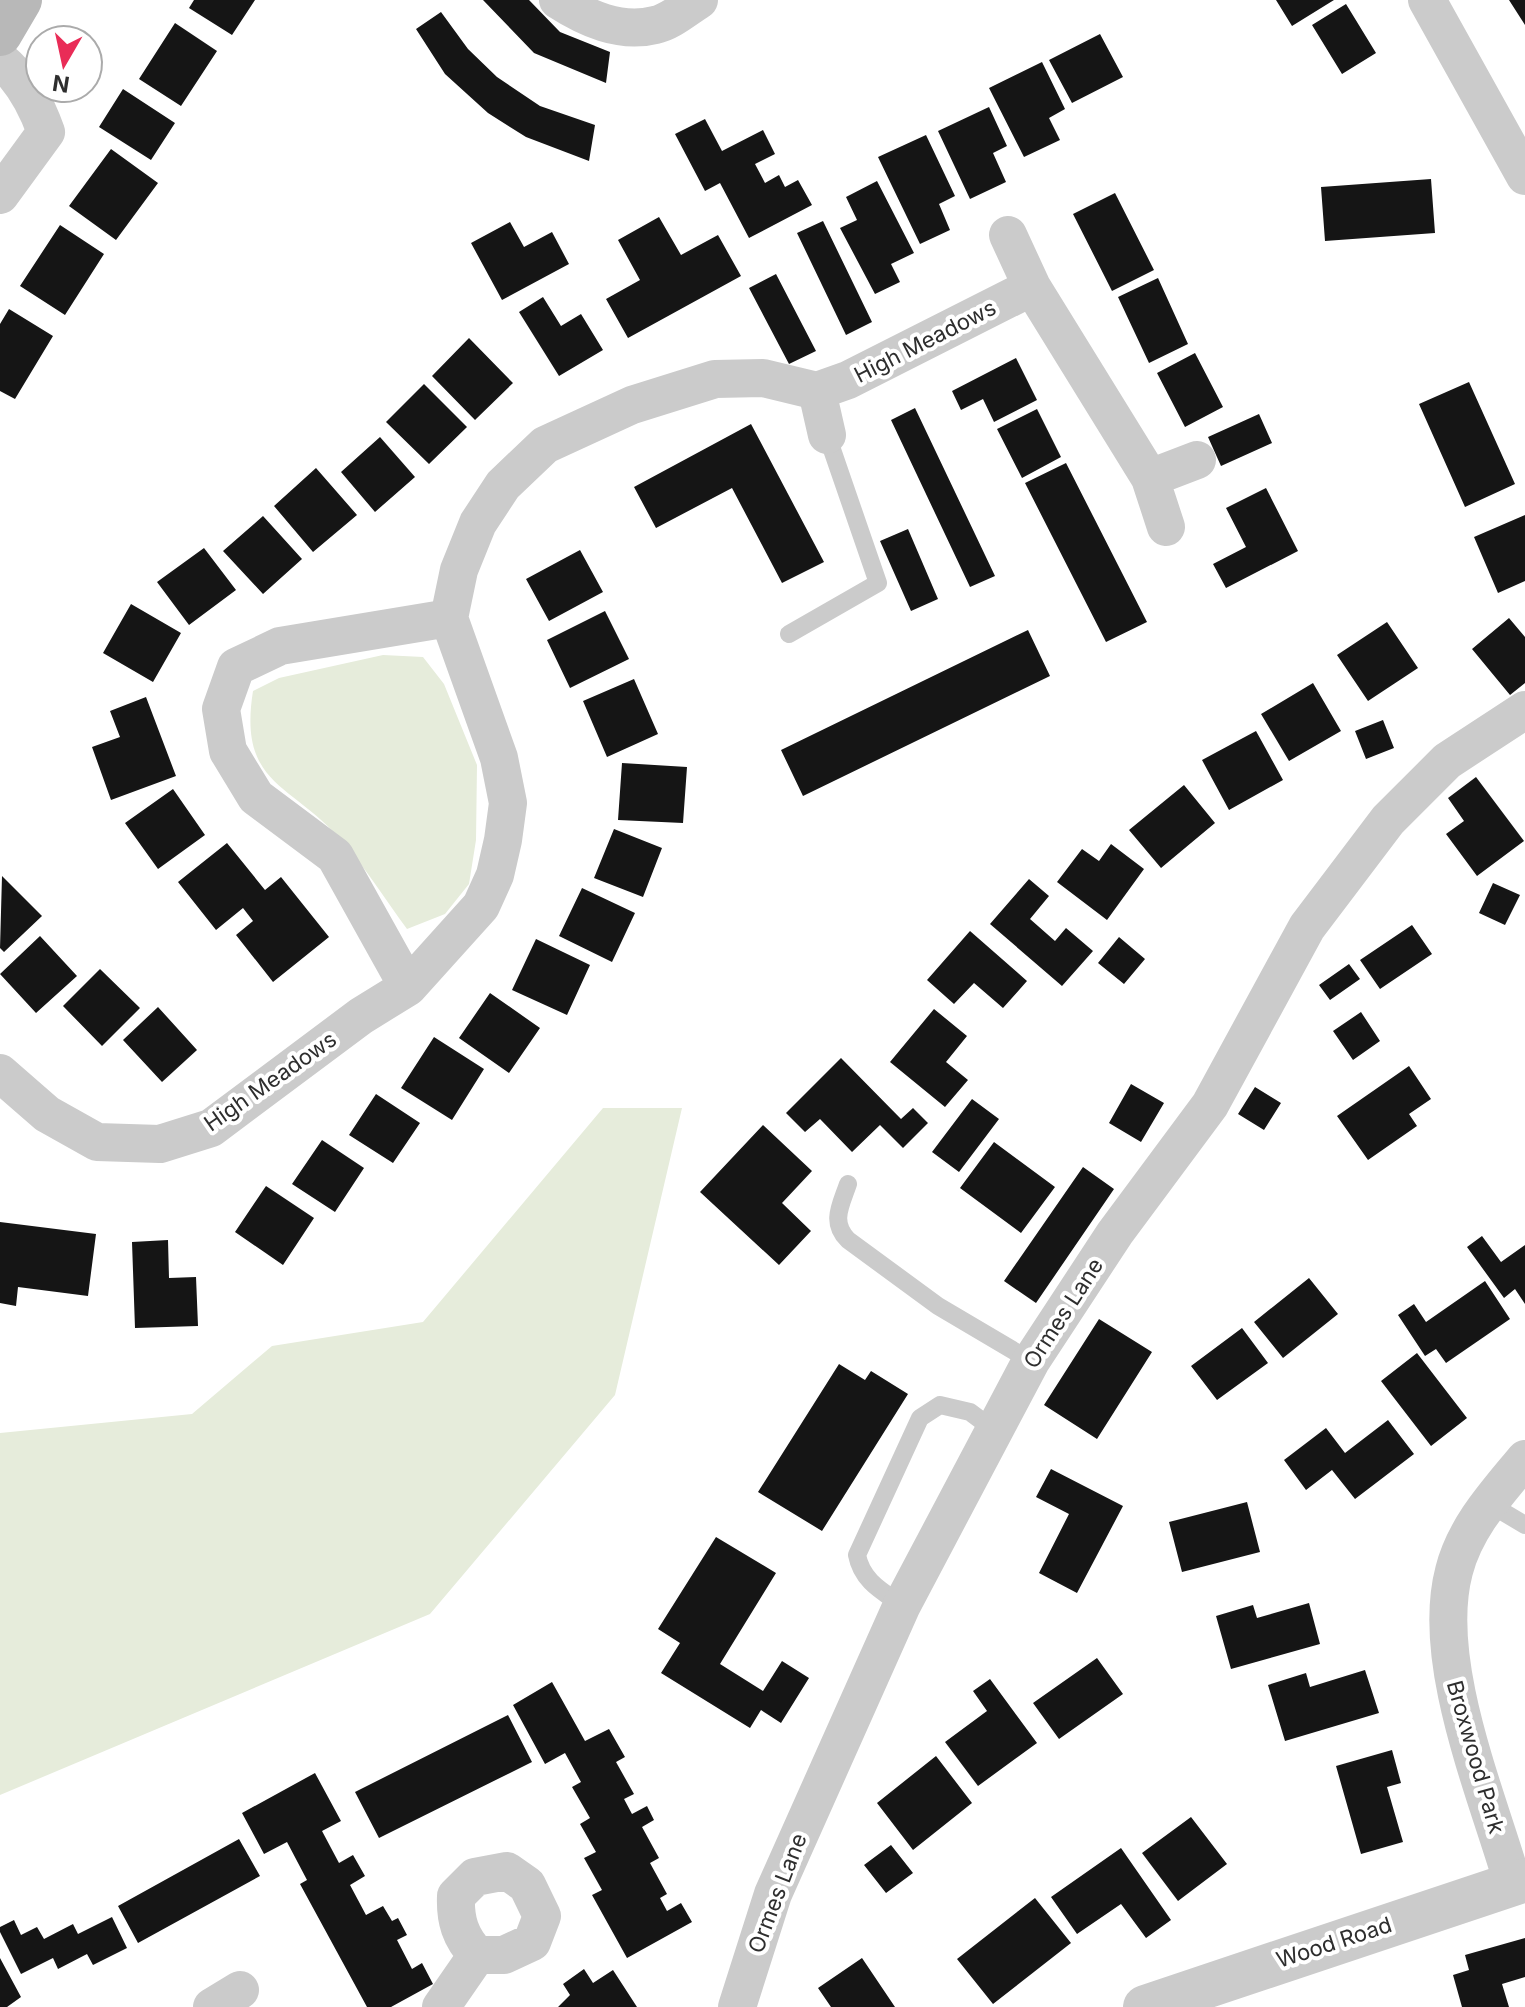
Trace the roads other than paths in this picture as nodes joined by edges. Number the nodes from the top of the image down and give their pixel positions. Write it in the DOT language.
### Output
graph roads {
  1 [pos="20,0"];
  2 [pos="558,0"];
  3 [pos="699,0"];
  4 [pos="1427,0"];
  5 [pos="0,34"];
  6 [pos="0,60"];
  7 [pos="1525,176"];
  8 [pos="0,195"];
  9 [pos="1008,235"];
  10 [pos="1032,287"];
  11 [pos="817,391"];
  12 [pos="827,435"];
  13 [pos="1197,460"];
  14 [pos="1150,478"];
  15 [pos="1166,527"];
  16 [pos="449,618"];
  17 [pos="789,634"];
  18 [pos="1525,710"];
  19 [pos="408,987"];
  20 [pos="0,1073"];
  21 [pos="848,1184"];
  22 [pos="1031,1361"];
  23 [pos="994,1430"];
  24 [pos="1525,1459"];
  25 [pos="1488,1503"];
  26 [pos="1525,1525"];
  27 [pos="902,1605"];
  28 [pos="1519,1882"];
  29 [pos="477,1955"];
  30 [pos="1165,2003"];
  31 [pos="441,2007"];
  32 [pos="737,2007"];
  1 -- 5 [label="main road"];
  2 -- 3 [label="street"];
  4 -- 7 [label="street"];
  6 -- 8 [label="street"];
  9 -- 10 [label="street"];
  10 -- 11 [label="street, High Meadows"];
  10 -- 14 [label="street"];
  11 -- 12 [label="street"];
  11 -- 16 [label="street"];
  12 -- 17 [label="lane"];
  13 -- 14 [label="street"];
  14 -- 15 [label="street"];
  16 -- 19 [label="street, High Meadows"];
  16 -- 19 [label="street"];
  18 -- 22 [label="street, Ormes Lane"];
  19 -- 20 [label="street, High Meadows"];
  21 -- 22 [label="lane"];
  22 -- 23 [label="street, Ormes Lane"];
  23 -- 27 [label="street, Ormes Lane"];
  23 -- 27 [label="lane"];
  24 -- 25 [label="street, Broxwood Park"];
  25 -- 26 [label="lane"];
  25 -- 28 [label="street, Broxwood Park"];
  27 -- 32 [label="street, Ormes Lane"];
  28 -- 30 [label="street, Wood Road"];
  29 -- 31 [label="street"];
}
